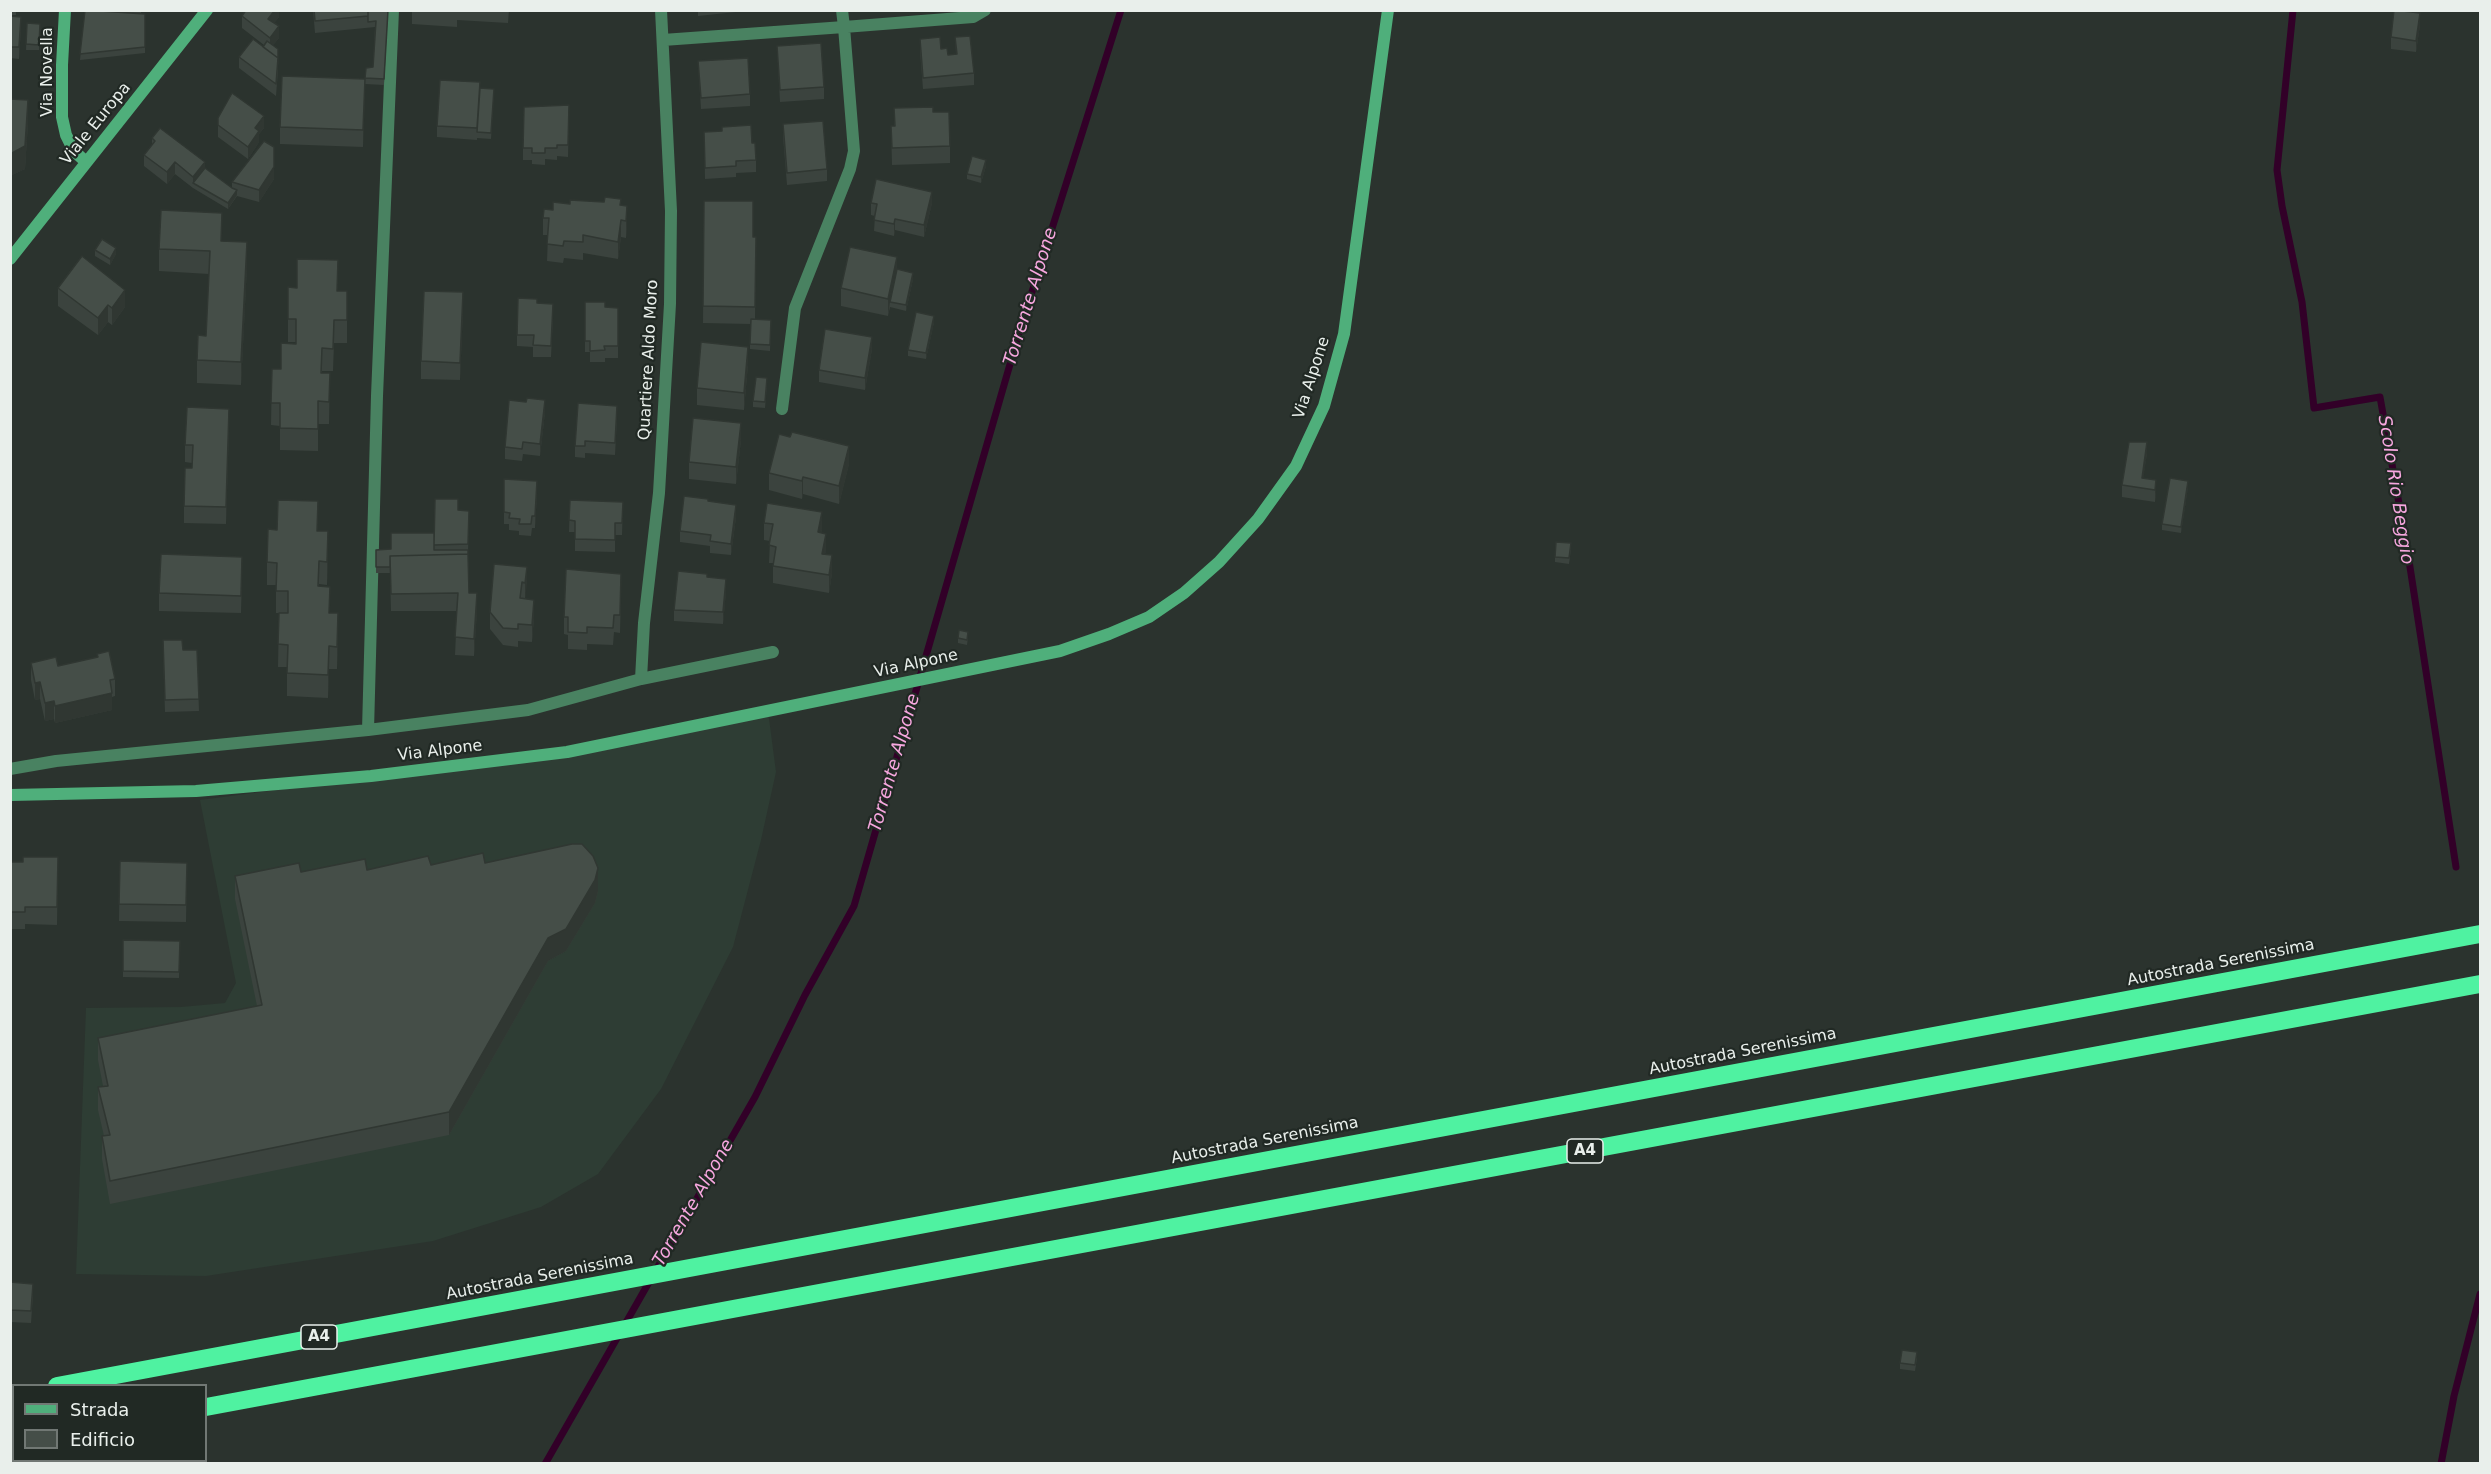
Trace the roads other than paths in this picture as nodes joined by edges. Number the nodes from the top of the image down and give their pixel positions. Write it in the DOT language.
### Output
graph roads {
  1 [pos="65,10"];
  2 [pos="207,10"];
  3 [pos="393,10"];
  4 [pos="661,10"];
  5 [pos="842,10"];
  6 [pos="985,10"];
  7 [pos="1388,10"];
  8 [pos="844,27"];
  9 [pos="663,40"];
  10 [pos="86,162"];
  11 [pos="10,259"];
  12 [pos="782,409"];
  13 [pos="773,652"];
  14 [pos="641,679"];
  15 [pos="368,730"];
  16 [pos="10,769"];
  17 [pos="10,795"];
  18 [pos="2481,934"];
  19 [pos="2481,984"];
  20 [pos="68,1384"];
  21 [pos="207,1407"];
  1 -- 10 [label="main road, Via Novella"];
  2 -- 10 [label="main road, Viale Europa"];
  3 -- 15 [label="street"];
  4 -- 9 [label="street, Quartiere Aldo Moro"];
  5 -- 8 [label="street"];
  6 -- 8 [label="street"];
  7 -- 17 [label="main road, Via Alpone"];
  8 -- 9 [label="street"];
  8 -- 12 [label="street"];
  9 -- 14 [label="street, Quartiere Aldo Moro"];
  10 -- 11 [label="main road, Viale Europa"];
  13 -- 14 [label="street"];
  14 -- 15 [label="street"];
  15 -- 16 [label="street"];
  18 -- 20 [label="highway, Autostrada Serenissima / A4"];
  19 -- 21 [label="highway, A4"];
}
